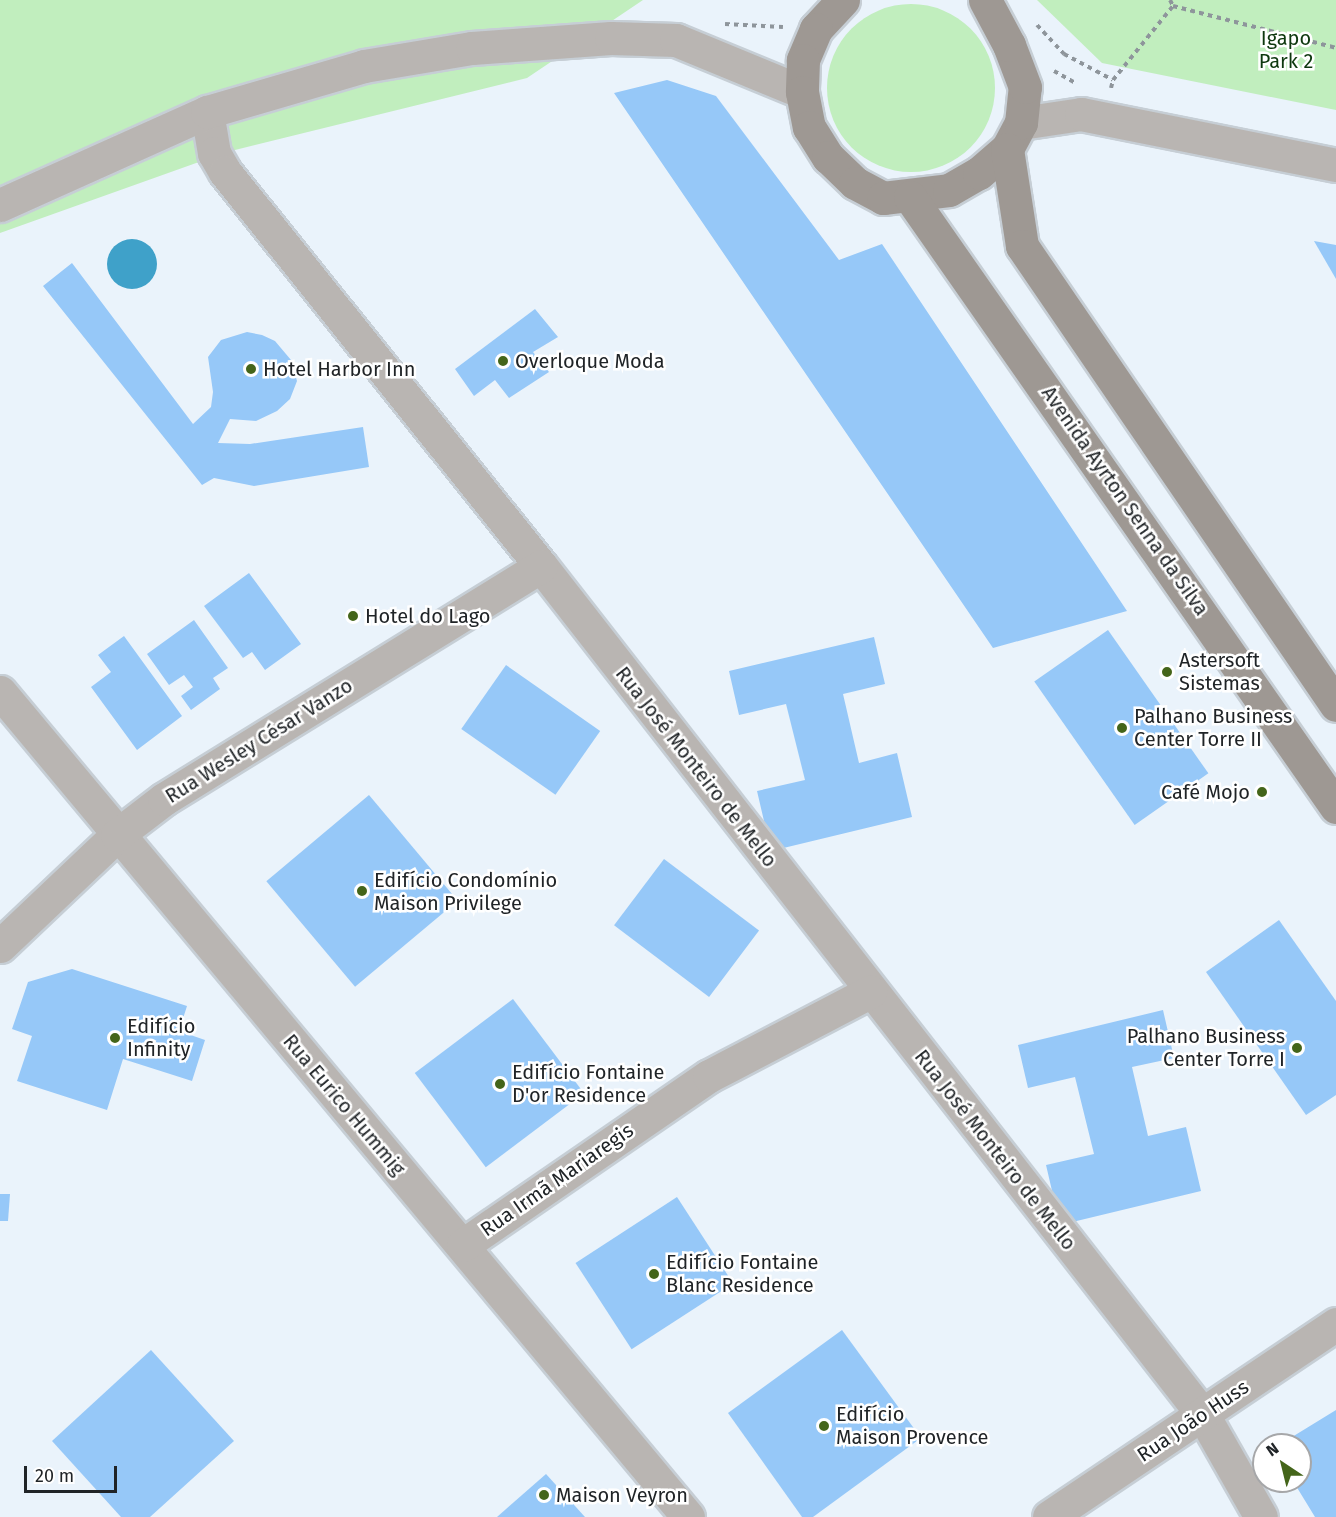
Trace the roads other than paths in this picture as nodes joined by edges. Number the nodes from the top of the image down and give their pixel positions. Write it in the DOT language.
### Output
graph roads {
  1 [pos="985,0"];
  2 [pos="842,1"];
  3 [pos="802,93"];
  4 [pos="207,112"];
  5 [pos="1014,136"];
  6 [pos="1336,165"];
  7 [pos="910,198"];
  8 [pos="0,205"];
  9 [pos="541,566"];
  10 [pos="0,692"];
  11 [pos="1336,705"];
  12 [pos="1336,807"];
  13 [pos="117,835"];
  14 [pos="0,946"];
  15 [pos="870,992"];
  16 [pos="463,1245"];
  17 [pos="1336,1324"];
  18 [pos="1203,1415"];
  19 [pos="688,1517"];
  20 [pos="1049,1517"];
  21 [pos="1261,1517"];
  1 -- 5 [label="main road"];
  2 -- 3 [label="main road"];
  3 -- 4 [label="street"];
  3 -- 7 [label="main road"];
  4 -- 8 [label="street"];
  4 -- 9 [label="street, Rua José Monteiro de Mello"];
  5 -- 6 [label="street"];
  5 -- 7 [label="main road"];
  5 -- 11 [label="main road"];
  7 -- 12 [label="main road, Avenida Ayrton Senna da Silva"];
  9 -- 13 [label="street, Rua Wesley César Vanzo"];
  9 -- 15 [label="street, Rua José Monteiro de Mello"];
  10 -- 13 [label="street, Rua Eurico Hummig"];
  13 -- 14 [label="street, Rua Wesley César Vanzo"];
  13 -- 16 [label="street, Rua Eurico Hummig"];
  15 -- 16 [label="street, Rua Irmã Mariaregis"];
  15 -- 18 [label="street, Rua José Monteiro de Mello"];
  16 -- 19 [label="street, Rua Eurico Hummig"];
  17 -- 18 [label="street, Rua João Huss"];
  18 -- 20 [label="street, Rua João Huss"];
  18 -- 21 [label="street, Rua José Monteiro de Mello"];
}
